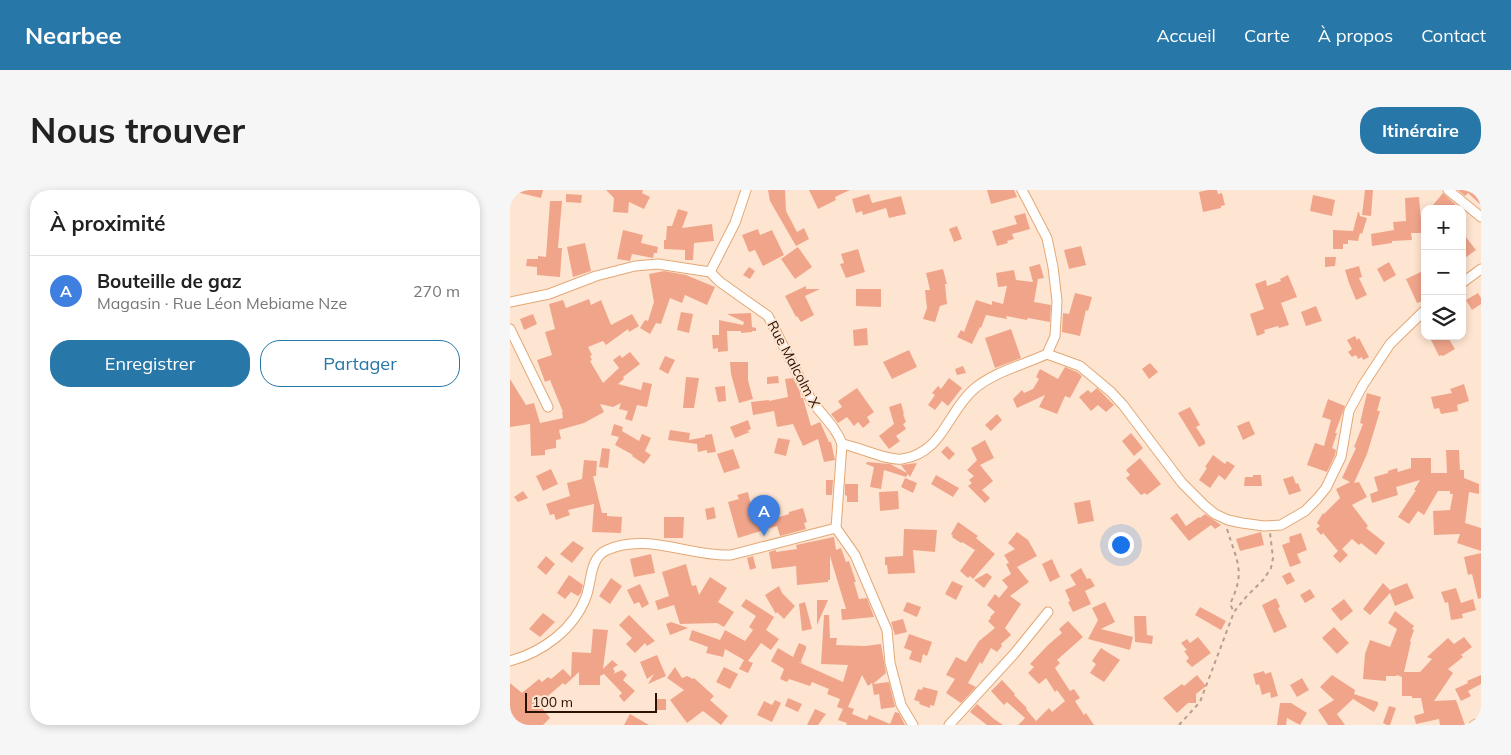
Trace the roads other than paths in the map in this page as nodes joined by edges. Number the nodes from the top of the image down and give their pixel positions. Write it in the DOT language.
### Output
graph roads {
  1 [pos="746,190"];
  2 [pos="1022,190"];
  3 [pos="1448,190"];
  4 [pos="1481,217"];
  5 [pos="1481,270"];
  6 [pos="710,272"];
  7 [pos="1466,279"];
  8 [pos="510,302"];
  9 [pos="1421,314"];
  10 [pos="510,329"];
  11 [pos="1047,354"];
  12 [pos="548,407"];
  13 [pos="842,444"];
  14 [pos="836,528"];
  15 [pos="1048,612"];
  16 [pos="510,661"];
  17 [pos="1481,722"];
  18 [pos="913,725"];
  19 [pos="949,725"];
  20 [pos="1474,725"];
  1 -- 6 [label="street"];
  2 -- 11 [label="street"];
  3 -- 4 [label="street"];
  5 -- 7 [label="street"];
  6 -- 8 [label="street"];
  6 -- 13 [label="street, Rue Malcolm X"];
  9 -- 11 [label="street"];
  10 -- 12 [label="street"];
  11 -- 13 [label="street"];
  13 -- 14 [label="street"];
  14 -- 16 [label="street"];
  14 -- 18 [label="street"];
  15 -- 19 [label="street"];
  17 -- 20 [label="street"];
}
